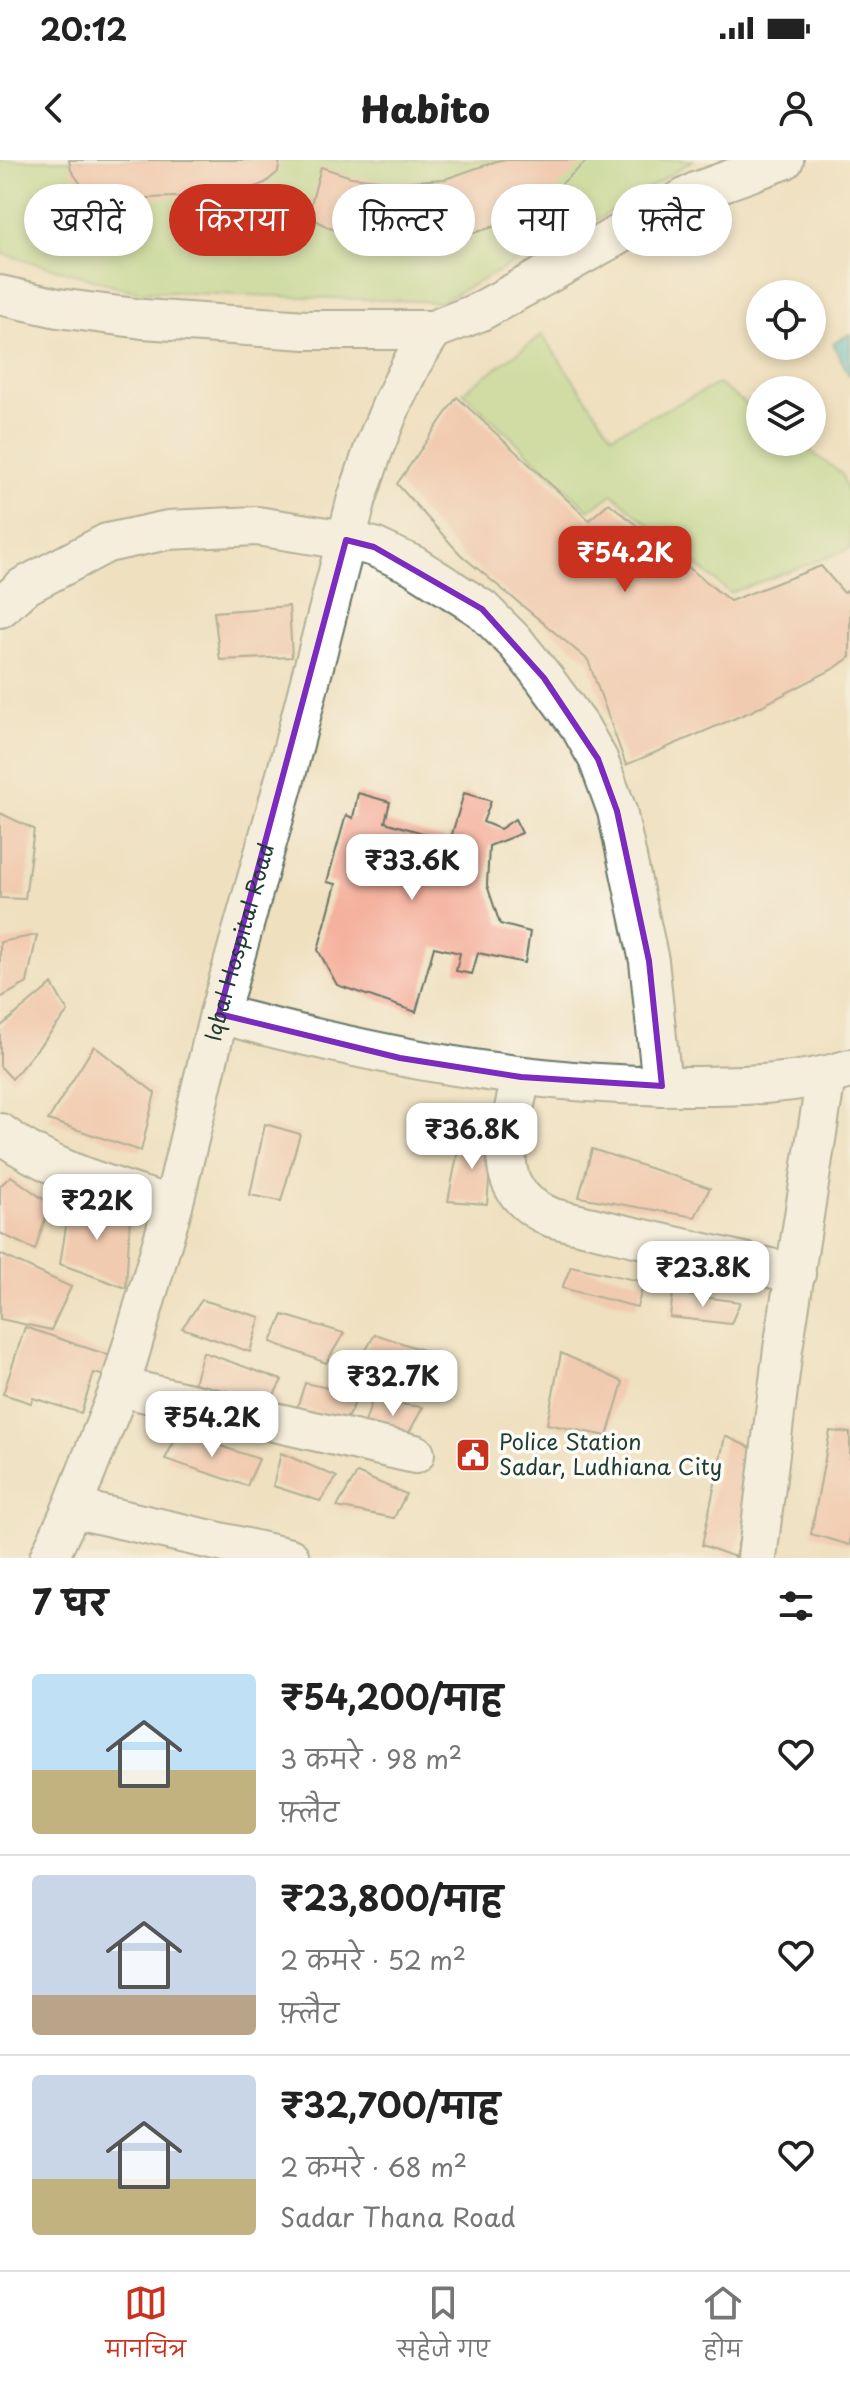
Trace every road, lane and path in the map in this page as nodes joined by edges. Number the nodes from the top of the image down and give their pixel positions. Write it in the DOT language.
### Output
graph roads {
  1 [pos="729,160"];
  2 [pos="784,160"];
  3 [pos="705,184"];
  4 [pos="717,184"];
  5 [pos="612,239"];
  6 [pos="0,295"];
  7 [pos="433,330"];
  8 [pos="346,540"];
  9 [pos="0,608"];
  10 [pos="219,1014"];
  11 [pos="838,1072"];
  12 [pos="521,1077"];
  13 [pos="662,1086"];
  14 [pos="0,1133"];
  15 [pos="173,1206"];
  16 [pos="796,1274"];
  17 [pos="120,1387"];
  18 [pos="415,1454"];
  19 [pos="72,1508"];
  20 [pos="49,1558"];
  21 [pos="290,1558"];
  22 [pos="757,1558"];
  1 -- 3 [label="street"];
  2 -- 4 [label="street"];
  5 -- 7 [label="street"];
  6 -- 7 [label="street"];
  7 -- 8 [label="street, Iqbal Hospital Road"];
  8 -- 9 [label="street"];
  8 -- 10 [label="street, Iqbal Hospital Road"];
  8 -- 13 [label="street"];
  10 -- 12 [label="street"];
  10 -- 15 [label="street, Iqbal Hospital Road"];
  11 -- 13 [label="street"];
  11 -- 16 [label="street"];
  12 -- 13 [label="street"];
  12 -- 16 [label="street"];
  14 -- 15 [label="street"];
  15 -- 17 [label="street, Iqbal Hospital Road"];
  16 -- 22 [label="street"];
  17 -- 18 [label="street"];
  17 -- 19 [label="street, Iqbal Hospital Road"];
  19 -- 20 [label="street, Iqbal Hospital Road"];
  19 -- 21 [label="street"];
}
